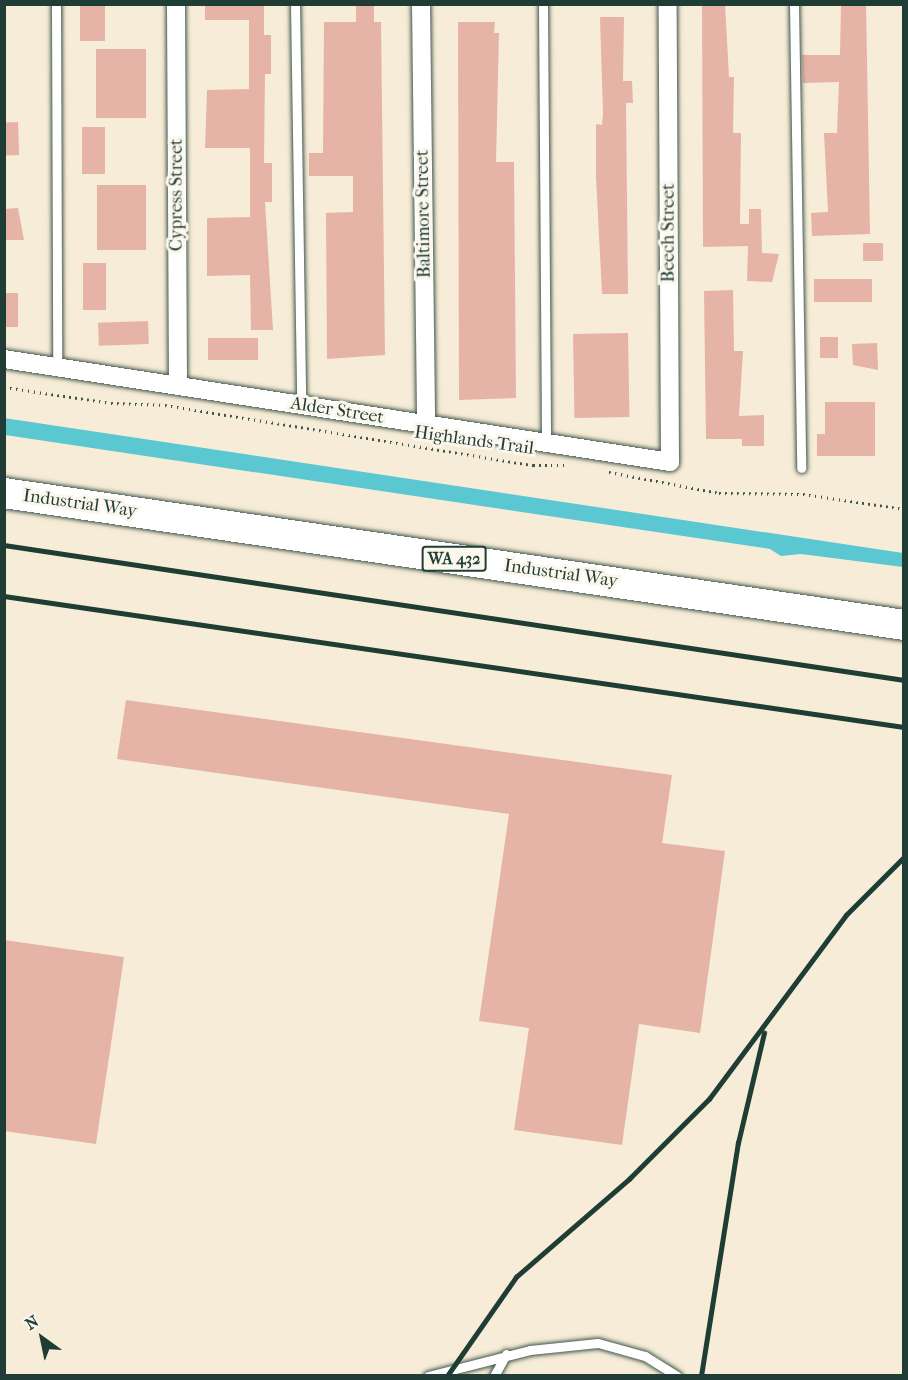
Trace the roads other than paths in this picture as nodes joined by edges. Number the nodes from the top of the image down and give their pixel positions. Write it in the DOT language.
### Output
graph roads {
  1 [pos="56,4"];
  2 [pos="176,4"];
  3 [pos="295,4"];
  4 [pos="422,4"];
  5 [pos="543,4"];
  6 [pos="668,4"];
  7 [pos="794,4"];
  8 [pos="4,359"];
  9 [pos="57,367"];
  10 [pos="178,386"];
  11 [pos="302,405"];
  12 [pos="426,424"];
  13 [pos="546,440"];
  14 [pos="670,462"];
  15 [pos="801,468"];
  16 [pos="4,493"];
  17 [pos="903,625"];
  18 [pos="506,1354"];
  19 [pos="428,1376"];
  20 [pos="494,1376"];
  21 [pos="677,1376"];
  1 -- 9 [label="lane"];
  2 -- 10 [label="street, Cypress Street"];
  3 -- 11 [label="lane"];
  4 -- 12 [label="street, Baltimore Street"];
  5 -- 13 [label="lane"];
  6 -- 14 [label="street, Beech Street"];
  7 -- 15 [label="lane"];
  8 -- 9 [label="street, Alder Street"];
  9 -- 10 [label="street, Alder Street"];
  10 -- 11 [label="street, Alder Street"];
  11 -- 12 [label="street, Alder Street"];
  12 -- 13 [label="street, Alder Street"];
  13 -- 14 [label="street, Alder Street"];
  16 -- 17 [label="main road, Industrial Way / WA 432"];
  18 -- 19 [label="lane"];
  18 -- 20 [label="lane"];
  18 -- 21 [label="lane"];
}
